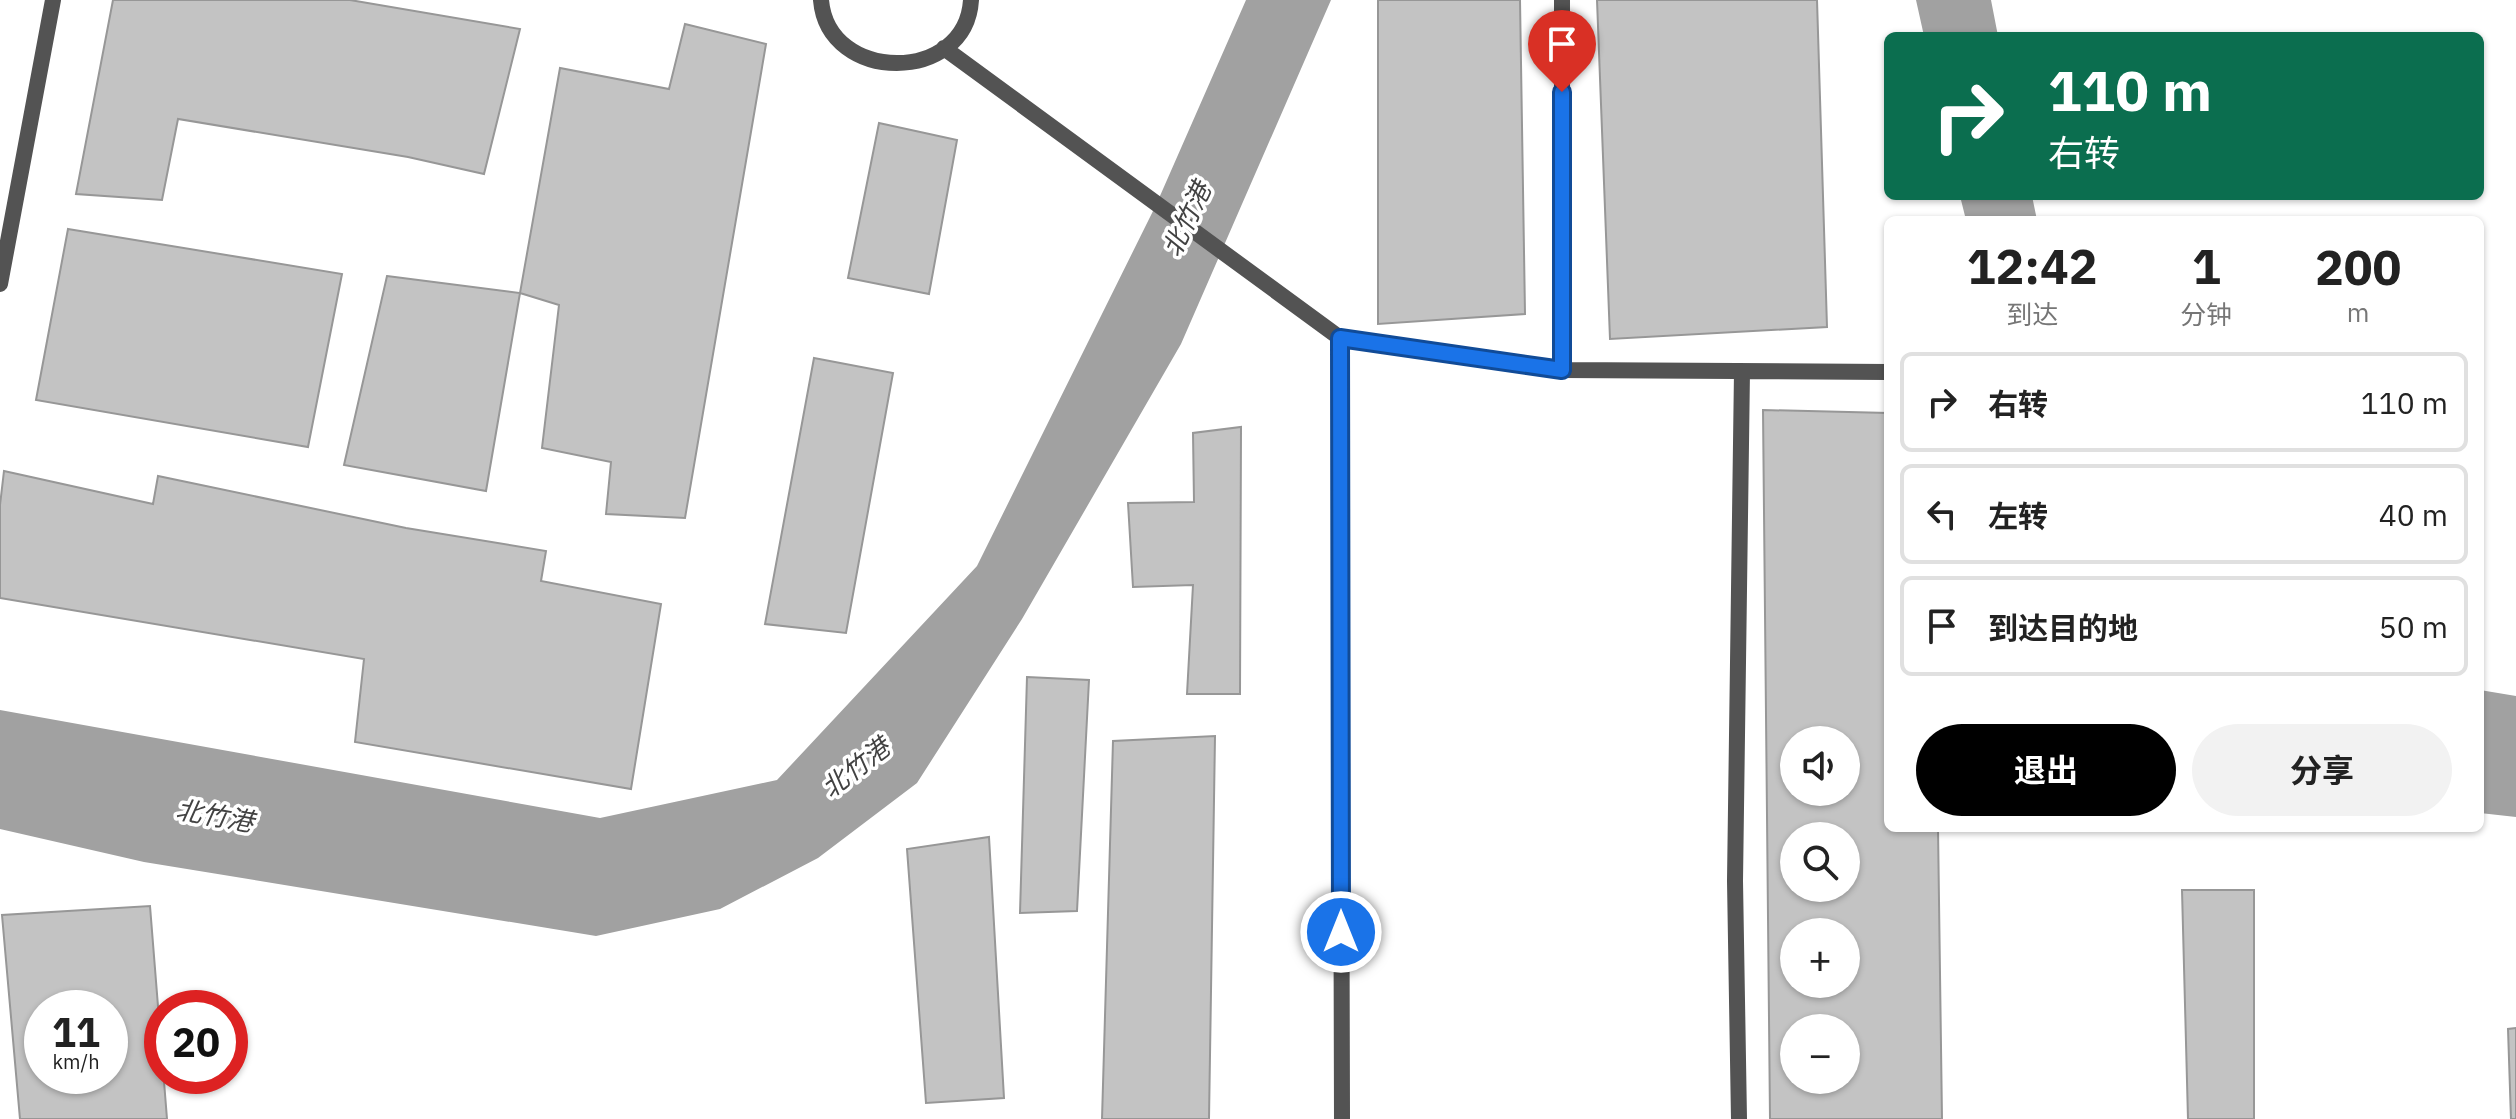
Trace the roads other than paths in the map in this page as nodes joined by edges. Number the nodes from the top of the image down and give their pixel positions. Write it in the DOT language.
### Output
graph roads {
  1 [pos="53,0"];
  2 [pos="821,0"];
  3 [pos="971,0"];
  4 [pos="1562,0"];
  5 [pos="944,48"];
  6 [pos="0,284"];
  7 [pos="1340,338"];
  8 [pos="1562,370"];
  9 [pos="1742,371"];
  10 [pos="1884,372"];
  11 [pos="1342,1119"];
  12 [pos="1739,1119"];
  1 -- 6 [label="street"];
  2 -- 5 [label="street"];
  3 -- 5 [label="street"];
  4 -- 8 [label="street"];
  5 -- 7 [label="street"];
  7 -- 8 [label="street"];
  7 -- 11 [label="street"];
  8 -- 9 [label="street"];
  9 -- 10 [label="street"];
  9 -- 12 [label="street"];
}
